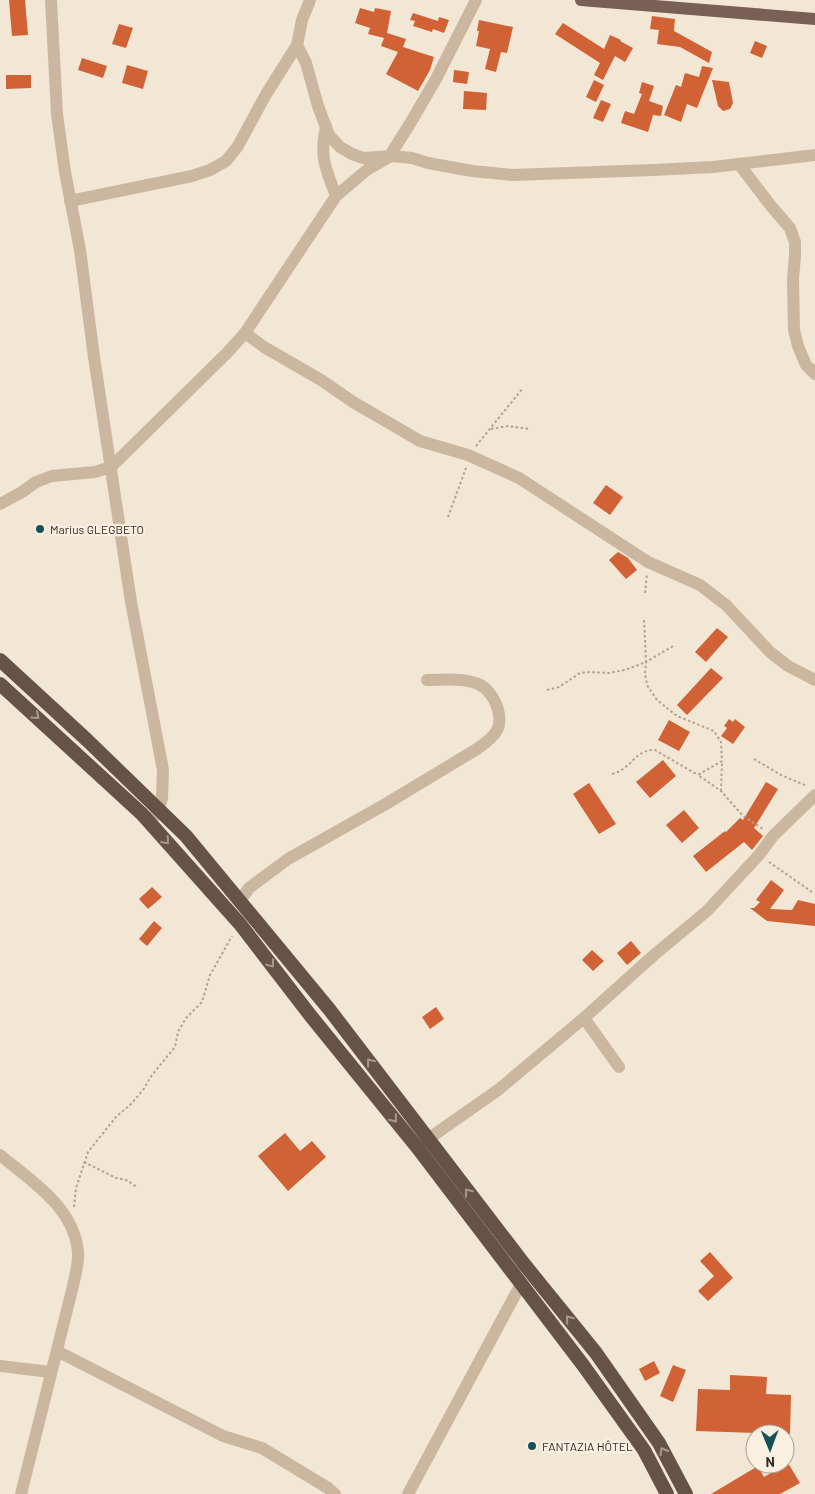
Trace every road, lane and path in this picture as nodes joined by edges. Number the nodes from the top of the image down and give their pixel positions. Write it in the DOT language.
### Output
graph roads {
  1 [pos="51,0"];
  2 [pos="310,0"];
  3 [pos="476,0"];
  4 [pos="581,0"];
  5 [pos="815,19"];
  6 [pos="297,45"];
  7 [pos="326,127"];
  8 [pos="815,155"];
  9 [pos="389,156"];
  10 [pos="739,164"];
  11 [pos="336,196"];
  12 [pos="70,201"];
  13 [pos="245,333"];
  14 [pos="815,374"];
  15 [pos="523,388"];
  16 [pos="491,429"];
  17 [pos="529,429"];
  18 [pos="468,455"];
  19 [pos="111,467"];
  20 [pos="0,504"];
  21 [pos="448,517"];
  22 [pos="648,562"];
  23 [pos="646,592"];
  24 [pos="644,619"];
  25 [pos="673,646"];
  26 [pos="0,660"];
  27 [pos="646,662"];
  28 [pos="427,680"];
  29 [pos="815,680"];
  30 [pos="0,684"];
  31 [pos="547,690"];
  32 [pos="754,759"];
  33 [pos="722,761"];
  34 [pos="612,774"];
  35 [pos="698,775"];
  36 [pos="721,791"];
  37 [pos="812,792"];
  38 [pos="159,809"];
  39 [pos="150,822"];
  40 [pos="773,836"];
  41 [pos="759,855"];
  42 [pos="812,892"];
  43 [pos="240,901"];
  44 [pos="240,924"];
  45 [pos="584,1018"];
  46 [pos="620,1067"];
  47 [pos="429,1140"];
  48 [pos="416,1147"];
  49 [pos="0,1155"];
  50 [pos="84,1162"];
  51 [pos="136,1187"];
  52 [pos="74,1208"];
  53 [pos="521,1284"];
  54 [pos="57,1351"];
  55 [pos="596,1353"];
  56 [pos="583,1365"];
  57 [pos="0,1366"];
  58 [pos="51,1372"];
  59 [pos="21,1494"];
  60 [pos="335,1494"];
  61 [pos="408,1494"];
  62 [pos="667,1494"];
  63 [pos="686,1494"];
  1 -- 12 [label="street"];
  2 -- 6 [label="street"];
  3 -- 9 [label="street"];
  4 -- 5 [label="main road"];
  6 -- 7 [label="street"];
  6 -- 12 [label="street"];
  7 -- 9 [label="street"];
  7 -- 11 [label="street"];
  8 -- 10 [label="street"];
  9 -- 10 [label="street"];
  9 -- 11 [label="street"];
  10 -- 14 [label="street"];
  11 -- 13 [label="street"];
  12 -- 19 [label="street"];
  13 -- 18 [label="street"];
  13 -- 19 [label="street"];
  15 -- 16 [label="path"];
  16 -- 17 [label="path"];
  16 -- 18 [label="path"];
  18 -- 21 [label="path"];
  18 -- 22 [label="street"];
  19 -- 20 [label="street"];
  19 -- 38 [label="street"];
  22 -- 23 [label="path"];
  22 -- 29 [label="street"];
  24 -- 27 [label="path"];
  25 -- 27 [label="path"];
  26 -- 38 [label="highway"];
  27 -- 31 [label="path"];
  27 -- 33 [label="path"];
  28 -- 43 [label="street"];
  30 -- 39 [label="highway, one-way"];
  32 -- 37 [label="path"];
  33 -- 35 [label="path"];
  33 -- 36 [label="path"];
  34 -- 35 [label="path"];
  35 -- 36 [label="path"];
  36 -- 40 [label="path"];
  37 -- 40 [label="street"];
  38 -- 39 [label="street"];
  38 -- 43 [label="highway"];
  39 -- 44 [label="highway, one-way"];
  40 -- 41 [label="street"];
  41 -- 42 [label="path"];
  41 -- 45 [label="street"];
  47 -- 43 [label="highway, one-way"];
  44 -- 48 [label="highway, one-way"];
  44 -- 50 [label="path"];
  45 -- 46 [label="street"];
  45 -- 47 [label="street"];
  47 -- 48 [label="street"];
  55 -- 47 [label="highway, one-way"];
  48 -- 53 [label="highway"];
  49 -- 54 [label="street"];
  50 -- 51 [label="path"];
  50 -- 52 [label="path"];
  53 -- 56 [label="highway"];
  53 -- 61 [label="street"];
  54 -- 58 [label="street"];
  54 -- 60 [label="street"];
  55 -- 56 [label="highway"];
  63 -- 55 [label="highway, one-way"];
  56 -- 62 [label="highway"];
  57 -- 58 [label="street"];
  58 -- 59 [label="street"];
}
